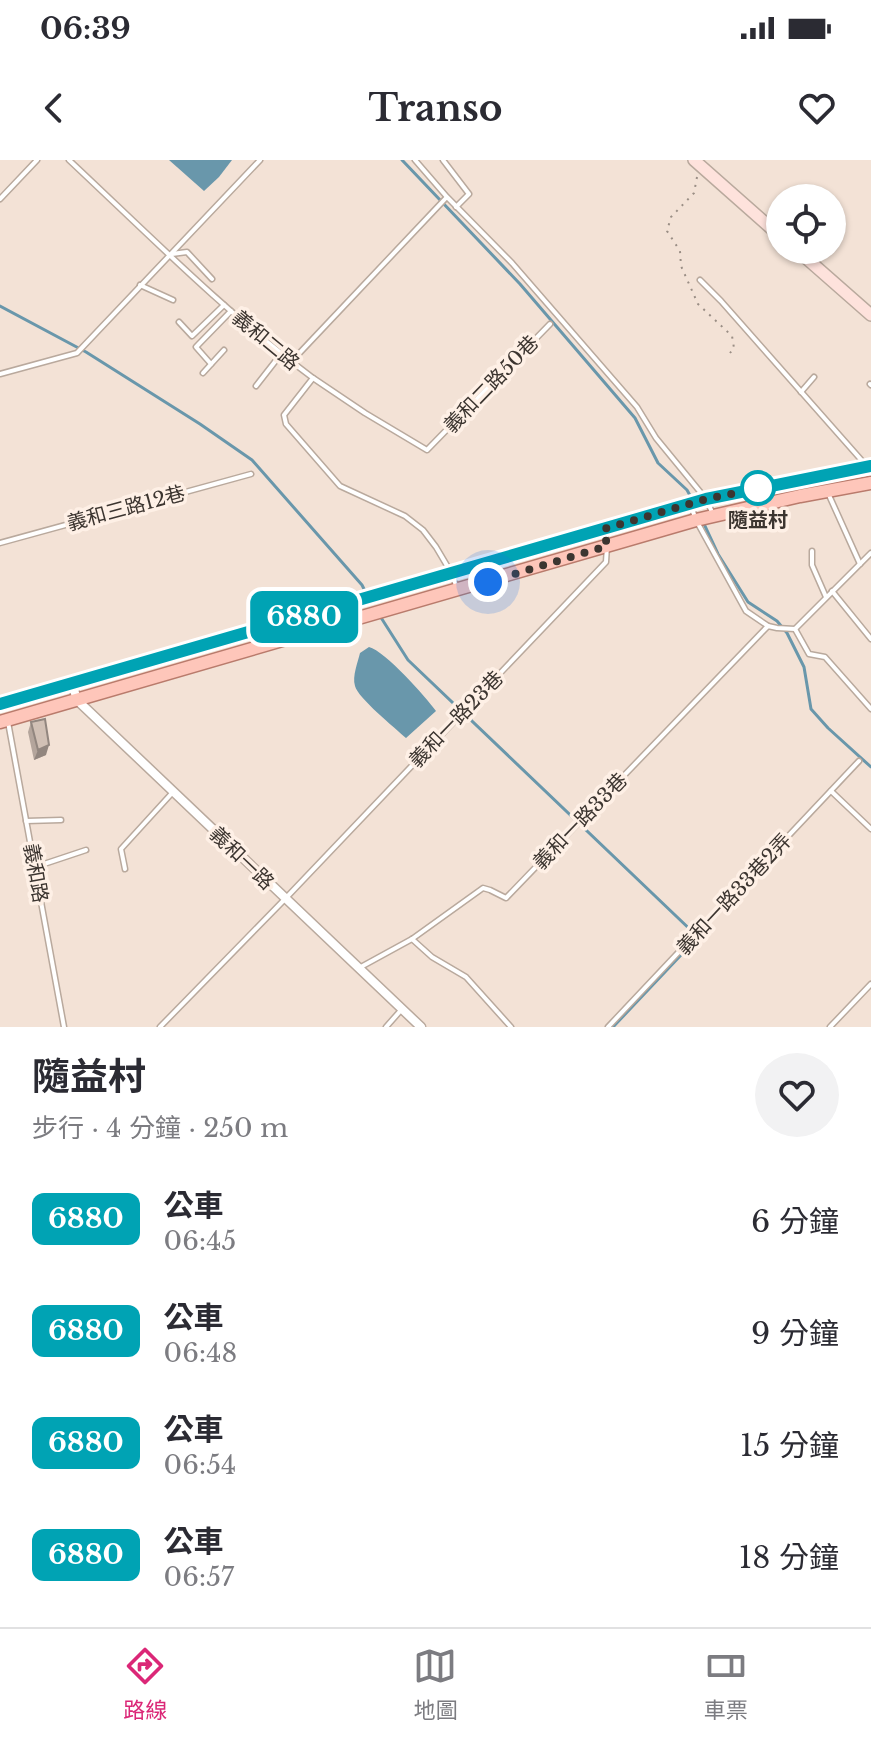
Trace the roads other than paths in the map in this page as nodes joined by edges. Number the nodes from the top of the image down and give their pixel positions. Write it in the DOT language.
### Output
graph roads {
  1 [pos="37,160"];
  2 [pos="69,160"];
  3 [pos="260,160"];
  4 [pos="415,160"];
  5 [pos="443,160"];
  6 [pos="696,162"];
  7 [pos="446,198"];
  8 [pos="0,199"];
  9 [pos="456,207"];
  10 [pos="766,224"];
  11 [pos="170,255"];
  12 [pos="813,264"];
  13 [pos="212,279"];
  14 [pos="700,280"];
  15 [pos="140,285"];
  16 [pos="173,300"];
  17 [pos="224,305"];
  18 [pos="231,311"];
  19 [pos="871,315"];
  20 [pos="179,322"];
  21 [pos="550,324"];
  22 [pos="224,350"];
  23 [pos="281,354"];
  24 [pos="291,362"];
  25 [pos="211,364"];
  26 [pos="203,373"];
  27 [pos="0,374"];
  28 [pos="814,377"];
  29 [pos="313,378"];
  30 [pos="256,386"];
  31 [pos="801,392"];
  32 [pos="869,466"];
  33 [pos="251,474"];
  34 [pos="795,480"];
  35 [pos="871,483"];
  36 [pos="826,491"];
  37 [pos="800,496"];
  38 [pos="706,499"];
  39 [pos="690,504"];
  40 [pos="713,516"];
  41 [pos="696,520"];
  42 [pos="604,529"];
  43 [pos="0,543"];
  44 [pos="607,546"];
  45 [pos="812,551"];
  46 [pos="869,555"];
  47 [pos="871,563"];
  48 [pos="860,564"];
  49 [pos="452,574"];
  50 [pos="458,591"];
  51 [pos="832,591"];
  52 [pos="826,597"];
  53 [pos="768,626"];
  54 [pos="795,629"];
  55 [pos="871,639"];
  56 [pos="72,683"];
  57 [pos="77,700"];
  58 [pos="2,704"];
  59 [pos="871,709"];
  60 [pos="4,721"];
  61 [pos="859,761"];
  62 [pos="831,791"];
  63 [pos="173,792"];
  64 [pos="61,820"];
  65 [pos="26,821"];
  66 [pos="871,829"];
  67 [pos="86,850"];
  68 [pos="35,867"];
  69 [pos="125,869"];
  70 [pos="285,899"];
  71 [pos="412,939"];
  72 [pos="359,968"];
  73 [pos="871,984"];
  74 [pos="402,1009"];
  75 [pos="64,1027"];
  76 [pos="160,1027"];
  77 [pos="386,1027"];
  78 [pos="421,1027"];
  79 [pos="511,1027"];
  80 [pos="608,1027"];
  81 [pos="830,1027"];
  1 -- 8 [label="lane"];
  2 -- 11 [label="lane, 義和二路"];
  3 -- 11 [label="lane"];
  4 -- 7 [label="lane"];
  5 -- 9 [label="lane"];
  6 -- 10 [label="street"];
  7 -- 9 [label="lane"];
  7 -- 24 [label="lane"];
  9 -- 38 [label="lane"];
  11 -- 13 [label="lane"];
  11 -- 15 [label="lane"];
  11 -- 17 [label="lane, 義和二路"];
  12 -- 19 [label="street"];
  14 -- 31 [label="lane"];
  15 -- 16 [label="lane"];
  15 -- 27 [label="lane"];
  17 -- 18 [label="lane, 義和二路"];
  17 -- 20 [label="lane"];
  18 -- 23 [label="lane, 義和二路"];
  18 -- 25 [label="lane"];
  21 -- 29 [label="lane, 義和二路50巷"];
  22 -- 25 [label="lane"];
  23 -- 24 [label="lane, 義和二路"];
  23 -- 30 [label="lane"];
  24 -- 29 [label="lane, 義和二路"];
  25 -- 26 [label="lane"];
  28 -- 31 [label="lane"];
  29 -- 49 [label="lane, 義和二路"];
  31 -- 32 [label="lane"];
  32 -- 34 [label="main road"];
  33 -- 43 [label="lane, 義和三路12巷"];
  34 -- 37 [label="main road"];
  34 -- 38 [label="main road"];
  35 -- 36 [label="main road"];
  36 -- 37 [label="main road"];
  36 -- 48 [label="lane"];
  37 -- 40 [label="main road"];
  38 -- 39 [label="main road"];
  38 -- 40 [label="lane"];
  39 -- 41 [label="lane"];
  39 -- 42 [label="main road"];
  40 -- 41 [label="main road"];
  41 -- 44 [label="main road"];
  41 -- 53 [label="lane"];
  42 -- 44 [label="lane"];
  42 -- 49 [label="main road"];
  44 -- 50 [label="main road"];
  44 -- 70 [label="lane, 義和一路23巷"];
  45 -- 52 [label="lane"];
  46 -- 47 [label="lane"];
  46 -- 48 [label="lane"];
  48 -- 51 [label="lane"];
  49 -- 50 [label="lane, 義和二路"];
  49 -- 56 [label="main road"];
  50 -- 57 [label="main road"];
  51 -- 52 [label="lane"];
  51 -- 55 [label="lane"];
  52 -- 54 [label="lane"];
  53 -- 54 [label="lane"];
  53 -- 71 [label="lane, 義和一路33巷"];
  54 -- 59 [label="lane"];
  56 -- 57 [label="street, 義和一路"];
  56 -- 58 [label="main road"];
  57 -- 60 [label="main road"];
  57 -- 63 [label="street, 義和一路"];
  58 -- 60 [label="street"];
  60 -- 65 [label="lane, 義和路"];
  61 -- 62 [label="lane, 義和一路33巷2弄"];
  62 -- 66 [label="lane"];
  62 -- 80 [label="lane, 義和一路33巷2弄"];
  63 -- 69 [label="lane"];
  63 -- 70 [label="street, 義和一路"];
  64 -- 65 [label="lane"];
  65 -- 68 [label="lane, 義和路"];
  67 -- 68 [label="lane"];
  68 -- 75 [label="lane, 義和路"];
  70 -- 72 [label="street, 義和一路"];
  70 -- 76 [label="lane, 義和一路23巷"];
  71 -- 72 [label="lane, 義和一路33巷"];
  71 -- 79 [label="lane"];
  72 -- 74 [label="street, 義和一路"];
  73 -- 81 [label="lane"];
  74 -- 77 [label="lane"];
  74 -- 78 [label="street, 義和一路"];
}
